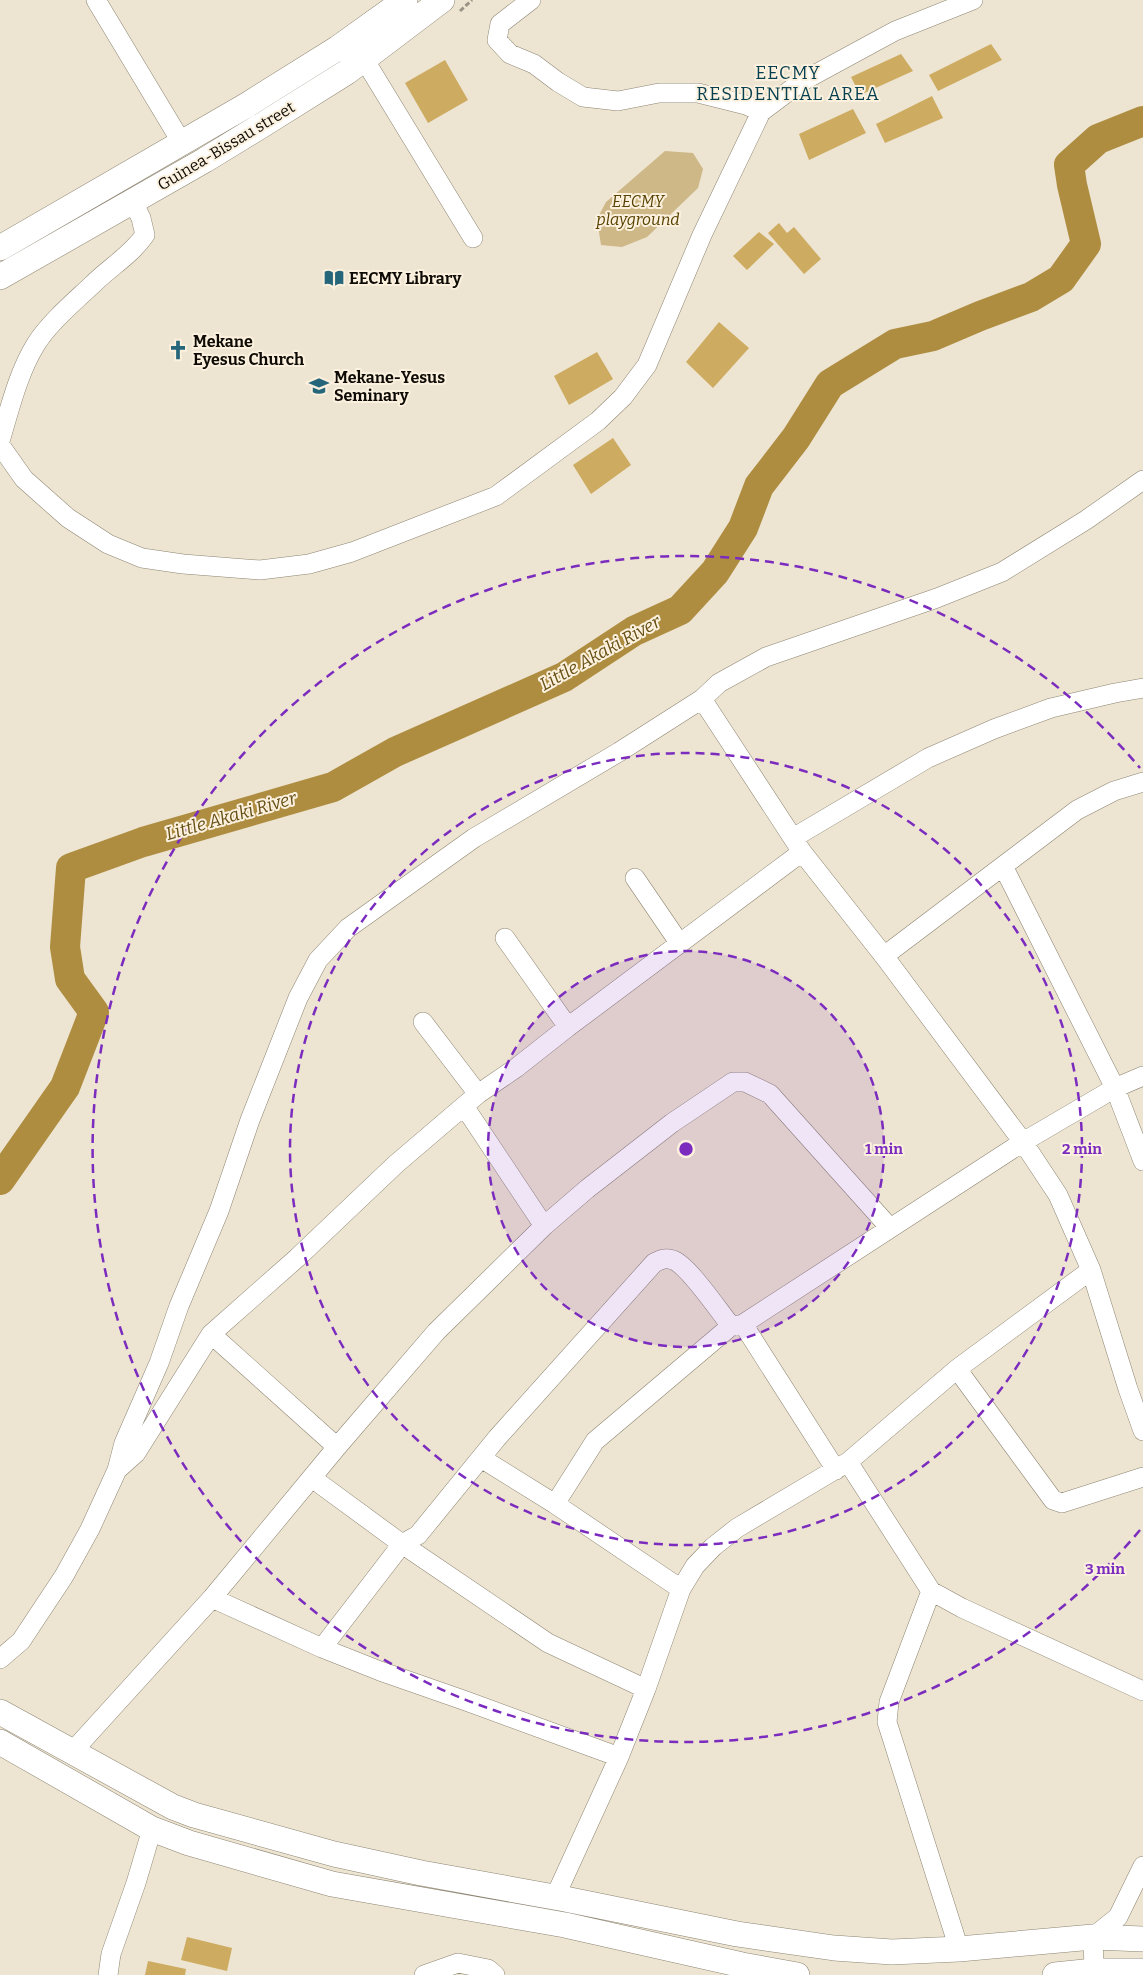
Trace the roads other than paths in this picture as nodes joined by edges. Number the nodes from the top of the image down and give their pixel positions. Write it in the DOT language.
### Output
graph roads {
  1 [pos="96,0"];
  2 [pos="405,0"];
  3 [pos="442,0"];
  4 [pos="531,0"];
  5 [pos="973,0"];
  6 [pos="364,59"];
  7 [pos="761,112"];
  8 [pos="182,143"];
  9 [pos="132,202"];
  10 [pos="473,238"];
  11 [pos="0,248"];
  12 [pos="0,277"];
  13 [pos="0,441"];
  14 [pos="0,445"];
  15 [pos="1143,480"];
  16 [pos="1143,688"];
  17 [pos="702,699"];
  18 [pos="1143,782"];
  19 [pos="798,845"];
  20 [pos="1002,866"];
  21 [pos="635,878"];
  22 [pos="505,938"];
  23 [pos="680,944"];
  24 [pos="884,956"];
  25 [pos="423,1022"];
  26 [pos="568,1027"];
  27 [pos="1143,1076"];
  28 [pos="1115,1088"];
  29 [pos="478,1094"];
  30 [pos="464,1106"];
  31 [pos="1023,1142"];
  32 [pos="1143,1161"];
  33 [pos="544,1226"];
  34 [pos="890,1228"];
  35 [pos="1091,1270"];
  36 [pos="737,1325"];
  37 [pos="211,1334"];
  38 [pos="957,1369"];
  39 [pos="1143,1431"];
  40 [pos="337,1446"];
  41 [pos="482,1458"];
  42 [pos="842,1466"];
  43 [pos="117,1470"];
  44 [pos="1143,1477"];
  45 [pos="312,1478"];
  46 [pos="555,1504"];
  47 [pos="402,1544"];
  48 [pos="681,1589"];
  49 [pos="931,1591"];
  50 [pos="212,1598"];
  51 [pos="322,1648"];
  52 [pos="0,1659"];
  53 [pos="646,1689"];
  54 [pos="1143,1691"];
  55 [pos="0,1712"];
  56 [pos="0,1742"];
  57 [pos="72,1752"];
  58 [pos="619,1757"];
  59 [pos="173,1807"];
  60 [pos="159,1832"];
  61 [pos="1143,1866"];
  62 [pos="555,1897"];
  63 [pos="1093,1937"];
  64 [pos="1143,1939"];
  65 [pos="959,1949"];
  66 [pos="1094,1971"];
  67 [pos="1143,1971"];
  68 [pos="108,1975"];
  69 [pos="424,1975"];
  70 [pos="495,1975"];
  71 [pos="797,1975"];
  72 [pos="1056,1975"];
  1 -- 8 [label="street"];
  2 -- 8 [label="main road"];
  3 -- 6 [label="main road, Guinea-Bissau street"];
  4 -- 7 [label="street"];
  5 -- 7 [label="street"];
  6 -- 9 [label="main road, Guinea-Bissau street"];
  6 -- 10 [label="street"];
  7 -- 14 [label="street"];
  8 -- 11 [label="main road"];
  9 -- 12 [label="main road, Guinea-Bissau street"];
  9 -- 13 [label="street"];
  15 -- 17 [label="street"];
  16 -- 19 [label="street"];
  17 -- 19 [label="street"];
  17 -- 43 [label="street"];
  18 -- 20 [label="street"];
  19 -- 23 [label="street"];
  19 -- 24 [label="street"];
  20 -- 24 [label="street"];
  20 -- 28 [label="street"];
  21 -- 23 [label="street"];
  22 -- 26 [label="street"];
  23 -- 26 [label="street"];
  24 -- 31 [label="street"];
  25 -- 29 [label="street"];
  26 -- 29 [label="street"];
  27 -- 28 [label="street"];
  28 -- 31 [label="street"];
  28 -- 32 [label="street"];
  29 -- 30 [label="street"];
  30 -- 33 [label="street"];
  30 -- 37 [label="street"];
  31 -- 34 [label="street"];
  31 -- 35 [label="street"];
  33 -- 34 [label="street"];
  33 -- 40 [label="street"];
  34 -- 36 [label="street"];
  35 -- 38 [label="street"];
  35 -- 39 [label="street"];
  36 -- 41 [label="street"];
  36 -- 42 [label="street"];
  36 -- 46 [label="street"];
  37 -- 40 [label="street"];
  37 -- 43 [label="street"];
  38 -- 42 [label="street"];
  38 -- 44 [label="street"];
  40 -- 45 [label="street"];
  41 -- 46 [label="street"];
  41 -- 47 [label="street"];
  42 -- 48 [label="street"];
  42 -- 49 [label="street"];
  43 -- 52 [label="street"];
  45 -- 47 [label="street"];
  45 -- 50 [label="street"];
  46 -- 48 [label="street"];
  47 -- 51 [label="street"];
  47 -- 53 [label="street"];
  48 -- 53 [label="street"];
  49 -- 54 [label="street"];
  49 -- 65 [label="street"];
  50 -- 51 [label="street"];
  50 -- 57 [label="street"];
  51 -- 58 [label="street"];
  53 -- 58 [label="street"];
  55 -- 57 [label="main road"];
  56 -- 60 [label="main road"];
  57 -- 59 [label="main road"];
  58 -- 62 [label="street"];
  59 -- 60 [label="main road"];
  59 -- 62 [label="main road"];
  60 -- 68 [label="street"];
  60 -- 71 [label="main road"];
  61 -- 63 [label="street"];
  62 -- 65 [label="main road"];
  63 -- 64 [label="main road"];
  63 -- 65 [label="main road"];
  63 -- 66 [label="street"];
  66 -- 67 [label="main road"];
  66 -- 72 [label="main road"];
  69 -- 70 [label="street"];
}
